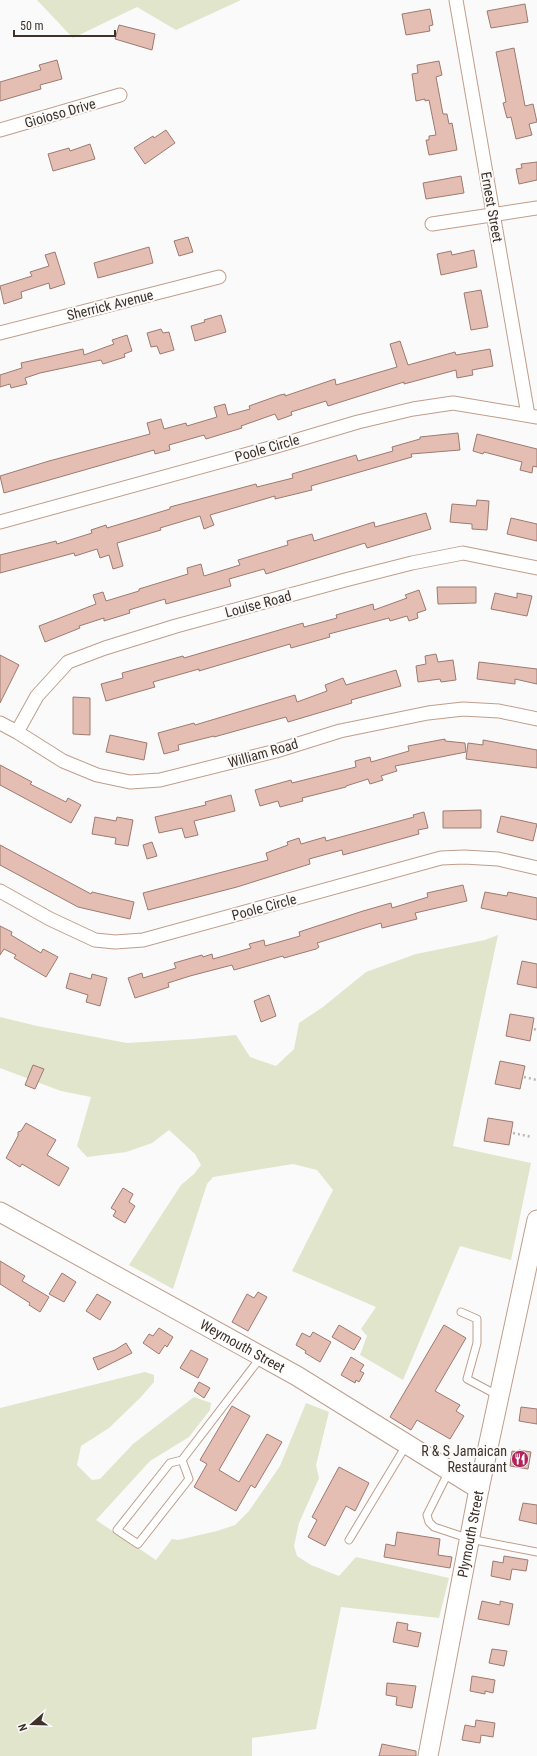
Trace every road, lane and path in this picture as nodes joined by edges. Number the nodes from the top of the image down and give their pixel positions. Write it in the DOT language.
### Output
graph roads {
  1 [pos="456,0"];
  2 [pos="120,96"];
  3 [pos="0,130"];
  4 [pos="537,208"];
  5 [pos="494,215"];
  6 [pos="432,224"];
  7 [pos="219,277"];
  8 [pos="0,333"];
  9 [pos="533,416"];
  10 [pos="0,522"];
  11 [pos="537,568"];
  12 [pos="537,719"];
  13 [pos="0,723"];
  14 [pos="17,732"];
  15 [pos="537,868"];
  16 [pos="0,891"];
  17 [pos="524,1077"];
  18 [pos="537,1080"];
  19 [pos="513,1133"];
  20 [pos="532,1136"];
  21 [pos="0,1212"];
  22 [pos="537,1220"];
  23 [pos="461,1312"];
  24 [pos="261,1357"];
  25 [pos="499,1396"];
  26 [pos="407,1444"];
  27 [pos="182,1460"];
  28 [pos="449,1471"];
  29 [pos="479,1489"];
  30 [pos="470,1539"];
  31 [pos="349,1540"];
  32 [pos="537,1552"];
  33 [pos="428,1756"];
  1 -- 5 [label="street, Ernest Street"];
  2 -- 3 [label="street, Gioioso Drive"];
  4 -- 5 [label="street"];
  5 -- 6 [label="street"];
  5 -- 9 [label="street, Ernest Street"];
  7 -- 8 [label="street, Sherrick Avenue"];
  9 -- 10 [label="street, Poole Circle"];
  11 -- 14 [label="street, Louise Road"];
  12 -- 14 [label="street, William Road"];
  13 -- 14 [label="street, William Road"];
  15 -- 16 [label="street, Poole Circle"];
  17 -- 18 [label="path"];
  19 -- 20 [label="path"];
  21 -- 24 [label="main road, Weymouth Street"];
  22 -- 25 [label="main road, Plymouth Street"];
  23 -- 25 [label="lane"];
  24 -- 26 [label="main road, Weymouth Street"];
  24 -- 27 [label="lane"];
  25 -- 29 [label="main road, Plymouth Street"];
  26 -- 28 [label="main road, Weymouth Street"];
  26 -- 31 [label="lane"];
  27 -- 27 [label="lane"];
  28 -- 29 [label="main road, Weymouth Street"];
  28 -- 30 [label="lane"];
  29 -- 30 [label="main road, Plymouth Street"];
  30 -- 32 [label="lane"];
  30 -- 33 [label="main road, Plymouth Street"];
}
